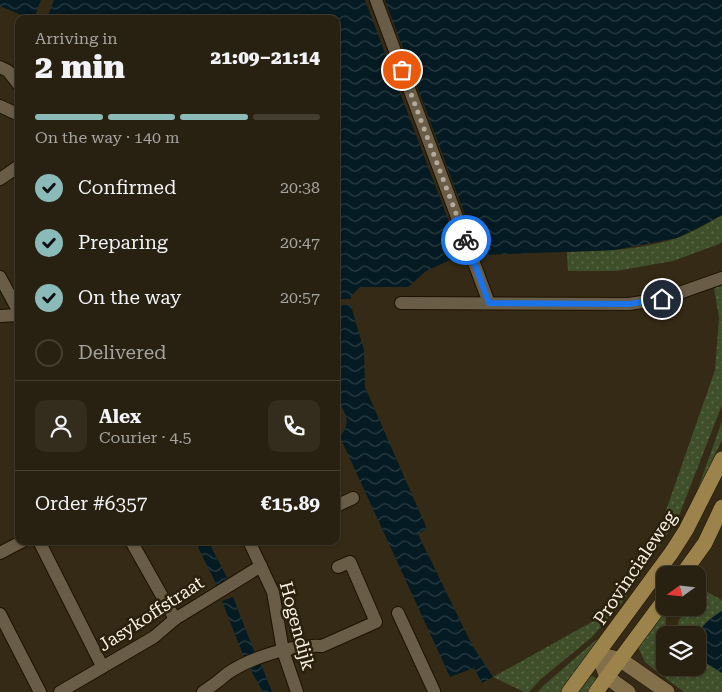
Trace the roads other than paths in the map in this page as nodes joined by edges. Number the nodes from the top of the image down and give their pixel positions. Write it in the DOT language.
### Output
graph roads {
  1 [pos="376,0"];
  2 [pos="0,67"];
  3 [pos="15,80"];
  4 [pos="0,106"];
  5 [pos="15,113"];
  6 [pos="15,169"];
  7 [pos="0,179"];
  8 [pos="0,277"];
  9 [pos="722,278"];
  10 [pos="401,303"];
  11 [pos="489,303"];
  12 [pos="15,305"];
  13 [pos="15,314"];
  14 [pos="0,316"];
  15 [pos="722,458"];
  16 [pos="352,498"];
  17 [pos="340,504"];
  18 [pos="722,507"];
  19 [pos="15,545"];
  20 [pos="41,545"];
  21 [pos="133,545"];
  22 [pos="252,545"];
  23 [pos="0,553"];
  24 [pos="261,566"];
  25 [pos="688,566"];
  26 [pos="338,567"];
  27 [pos="656,611"];
  28 [pos="398,613"];
  29 [pos="0,614"];
  30 [pos="175,619"];
  31 [pos="282,650"];
  32 [pos="598,654"];
  33 [pos="621,660"];
  34 [pos="102,666"];
  35 [pos="607,677"];
  36 [pos="40,692"];
  37 [pos="60,692"];
  38 [pos="203,692"];
  39 [pos="298,692"];
  40 [pos="436,692"];
  41 [pos="569,692"];
  42 [pos="596,692"];
  43 [pos="628,692"];
  44 [pos="667,692"];
  1 -- 11 [label="street"];
  2 -- 3 [label="street"];
  4 -- 5 [label="street"];
  6 -- 7 [label="street"];
  8 -- 12 [label="street"];
  9 -- 11 [label="street"];
  10 -- 11 [label="street"];
  13 -- 14 [label="street"];
  15 -- 32 [label="main road, Provincialeweg"];
  16 -- 17 [label="street"];
  18 -- 25 [label="main road"];
  19 -- 23 [label="street"];
  20 -- 34 [label="street"];
  21 -- 30 [label="street"];
  22 -- 24 [label="street, Hogendijk"];
  24 -- 30 [label="street, Jasykoffstraat"];
  24 -- 31 [label="street, Hogendijk"];
  26 -- 31 [label="street"];
  27 -- 33 [label="main road"];
  28 -- 40 [label="street"];
  29 -- 36 [label="street"];
  30 -- 34 [label="street, Jasykoffstraat"];
  31 -- 38 [label="street"];
  31 -- 39 [label="street, Hogendijk"];
  32 -- 33 [label="main road"];
  32 -- 35 [label="main road"];
  32 -- 41 [label="main road, Provincialeweg"];
  33 -- 35 [label="main road"];
  33 -- 44 [label="main road"];
  34 -- 37 [label="street, Jasykoffstraat"];
  35 -- 42 [label="main road"];
  35 -- 43 [label="main road"];
}
